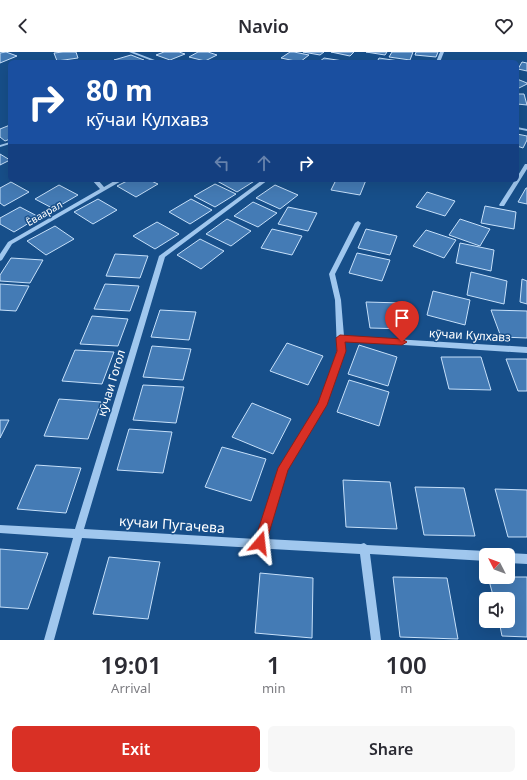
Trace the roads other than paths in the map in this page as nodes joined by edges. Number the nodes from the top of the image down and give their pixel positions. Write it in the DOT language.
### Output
graph roads {
  1 [pos="131,52"];
  2 [pos="153,60"];
  3 [pos="527,165"];
  4 [pos="519,178"];
  5 [pos="97,182"];
  6 [pos="116,182"];
  7 [pos="263,182"];
  8 [pos="516,182"];
  9 [pos="103,189"];
  10 [pos="502,205"];
  11 [pos="358,223"];
  12 [pos="0,259"];
  13 [pos="340,338"];
  14 [pos="527,350"];
  15 [pos="0,529"];
  16 [pos="79,532"];
  17 [pos="260,543"];
  18 [pos="364,548"];
  19 [pos="479,556"];
  20 [pos="515,558"];
  21 [pos="527,559"];
  22 [pos="49,640"];
  23 [pos="376,640"];
  1 -- 2 [label="street"];
  3 -- 4 [label="street"];
  5 -- 9 [label="street"];
  6 -- 9 [label="street, Ёваарал"];
  7 -- 16 [label="street, кӯчаи Гогол"];
  8 -- 10 [label="street"];
  9 -- 12 [label="street, Ёваарал"];
  11 -- 13 [label="street"];
  13 -- 14 [label="street, кӯчаи Кулхавз"];
  13 -- 17 [label="street"];
  15 -- 16 [label="street, кучаи Пугачева"];
  16 -- 17 [label="street, кучаи Пугачева"];
  16 -- 22 [label="street, кӯчаи Гогол"];
  17 -- 18 [label="street, кучаи Пугачева"];
  18 -- 19 [label="street, кучаи Пугачева"];
  18 -- 23 [label="street"];
  20 -- 21 [label="street"];
}
